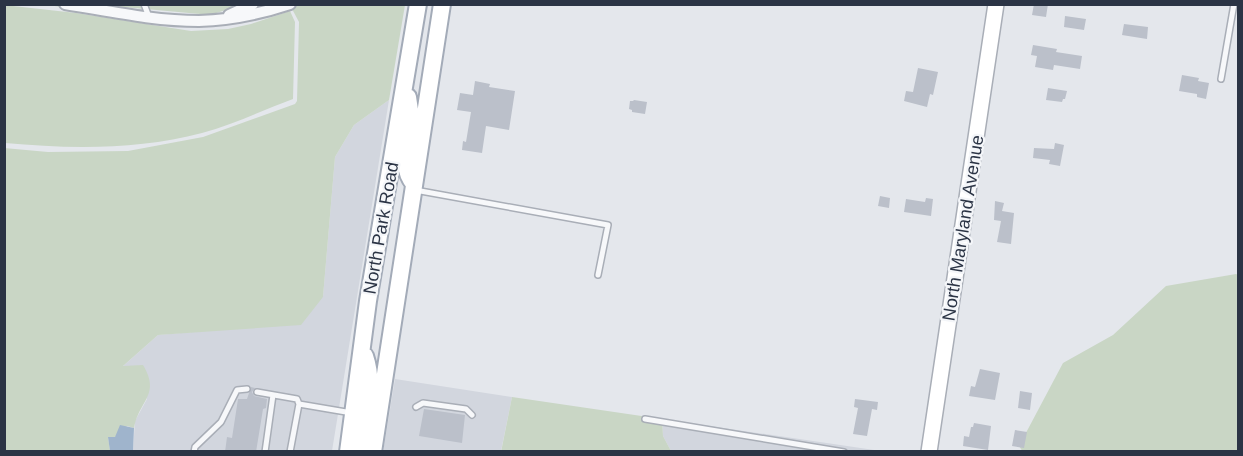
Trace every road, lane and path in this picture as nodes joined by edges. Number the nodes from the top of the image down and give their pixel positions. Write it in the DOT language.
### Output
graph roads {
  1 [pos="65,4"];
  2 [pos="144,4"];
  3 [pos="253,4"];
  4 [pos="290,4"];
  5 [pos="418,4"];
  6 [pos="442,4"];
  7 [pos="996,4"];
  8 [pos="1234,4"];
  9 [pos="149,16"];
  10 [pos="224,18"];
  11 [pos="406,78"];
  12 [pos="1221,79"];
  13 [pos="414,187"];
  14 [pos="598,275"];
  15 [pos="363,350"];
  16 [pos="247,389"];
  17 [pos="257,392"];
  18 [pos="273,394"];
  19 [pos="299,404"];
  20 [pos="416,407"];
  21 [pos="353,413"];
  22 [pos="472,415"];
  23 [pos="645,419"];
  24 [pos="194,452"];
  25 [pos="265,452"];
  26 [pos="290,452"];
  27 [pos="348,452"];
  28 [pos="360,452"];
  29 [pos="373,452"];
  30 [pos="844,452"];
  31 [pos="929,452"];
  1 -- 9 [label="street"];
  2 -- 9 [label="lane"];
  3 -- 10 [label="street"];
  4 -- 10 [label="street"];
  5 -- 11 [label="main road, North Park Road"];
  6 -- 13 [label="main road, North Park Road"];
  7 -- 31 [label="street, North Maryland Avenue"];
  8 -- 12 [label="lane"];
  9 -- 10 [label="street"];
  11 -- 13 [label="main road"];
  11 -- 15 [label="main road, North Park Road"];
  13 -- 14 [label="lane"];
  13 -- 29 [label="main road, North Park Road"];
  15 -- 21 [label="main road, North Park Road"];
  15 -- 28 [label="main road"];
  16 -- 24 [label="lane"];
  17 -- 18 [label="lane"];
  18 -- 19 [label="lane"];
  18 -- 25 [label="lane"];
  19 -- 21 [label="lane"];
  19 -- 26 [label="lane"];
  20 -- 22 [label="lane"];
  21 -- 27 [label="main road, North Park Road"];
  23 -- 30 [label="lane"];
}
